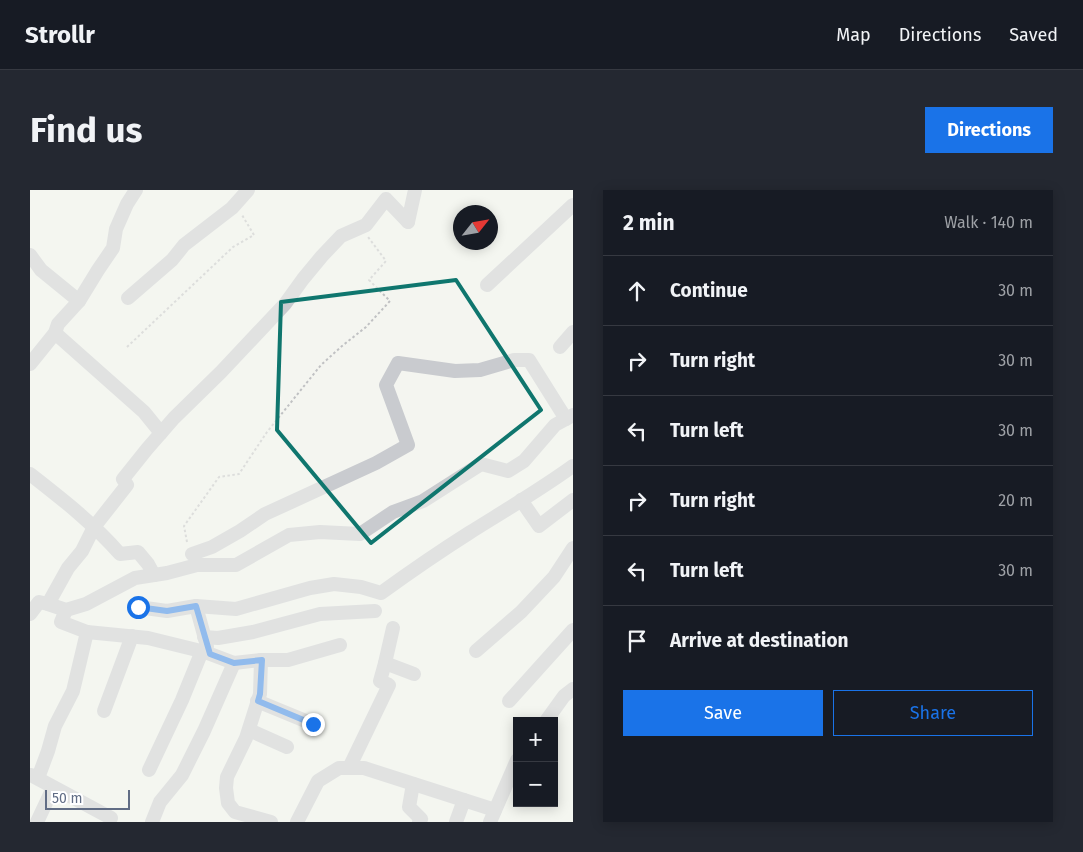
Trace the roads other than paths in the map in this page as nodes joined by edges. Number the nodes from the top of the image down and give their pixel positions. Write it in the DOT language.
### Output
graph roads {
  1 [pos="136,190"];
  2 [pos="248,190"];
  3 [pos="412,191"];
  4 [pos="573,206"];
  5 [pos="30,255"];
  6 [pos="486,285"];
  7 [pos="128,298"];
  8 [pos="79,301"];
  9 [pos="573,332"];
  10 [pos="55,333"];
  11 [pos="560,348"];
  12 [pos="30,364"];
  13 [pos="569,417"];
  14 [pos="161,434"];
  15 [pos="573,466"];
  16 [pos="30,474"];
  17 [pos="521,500"];
  18 [pos="573,500"];
  19 [pos="94,527"];
  20 [pos="573,548"];
  21 [pos="192,554"];
  22 [pos="154,575"];
  23 [pos="48,604"];
  24 [pos="196,606"];
  25 [pos="138,607"];
  26 [pos="66,610"];
  27 [pos="375,611"];
  28 [pos="30,614"];
  29 [pos="393,628"];
  30 [pos="573,630"];
  31 [pos="87,632"];
  32 [pos="132,636"];
  33 [pos="204,637"];
  34 [pos="340,645"];
  35 [pos="476,651"];
  36 [pos="206,653"];
  37 [pos="262,660"];
  38 [pos="234,663"];
  39 [pos="385,663"];
  40 [pos="414,674"];
  41 [pos="573,689"];
  42 [pos="258,701"];
  43 [pos="509,701"];
  44 [pos="104,711"];
  45 [pos="549,717"];
  46 [pos="313,724"];
  47 [pos="249,730"];
  48 [pos="287,747"];
  49 [pos="516,762"];
  50 [pos="349,768"];
  51 [pos="149,770"];
  52 [pos="34,776"];
  53 [pos="414,784"];
  54 [pos="53,788"];
  55 [pos="464,800"];
  56 [pos="111,818"];
  57 [pos="491,819"];
  58 [pos="37,822"];
  59 [pos="152,822"];
  60 [pos="270,822"];
  61 [pos="296,822"];
  62 [pos="419,822"];
  63 [pos="456,822"];
  1 -- 8 [label="street"];
  2 -- 7 [label="street"];
  3 -- 14 [label="street"];
  4 -- 6 [label="street"];
  5 -- 8 [label="street"];
  8 -- 10 [label="street"];
  9 -- 11 [label="street"];
  10 -- 12 [label="street"];
  10 -- 14 [label="street"];
  13 -- 21 [label="street"];
  13 -- 22 [label="street"];
  14 -- 19 [label="street"];
  15 -- 17 [label="street"];
  16 -- 19 [label="street"];
  17 -- 18 [label="street"];
  17 -- 24 [label="street"];
  19 -- 22 [label="street"];
  19 -- 23 [label="street"];
  20 -- 35 [label="street"];
  22 -- 26 [label="street"];
  23 -- 26 [label="street"];
  23 -- 28 [label="street"];
  24 -- 25 [label="street"];
  24 -- 33 [label="street"];
  26 -- 31 [label="street"];
  27 -- 33 [label="street"];
  29 -- 39 [label="street"];
  30 -- 43 [label="street"];
  31 -- 32 [label="street"];
  31 -- 52 [label="street"];
  32 -- 36 [label="street"];
  32 -- 44 [label="street"];
  33 -- 36 [label="street"];
  34 -- 37 [label="street"];
  36 -- 38 [label="street"];
  36 -- 51 [label="street"];
  37 -- 38 [label="street"];
  37 -- 42 [label="street"];
  38 -- 59 [label="street"];
  39 -- 40 [label="street"];
  39 -- 50 [label="street"];
  41 -- 45 [label="street"];
  42 -- 46 [label="street"];
  42 -- 47 [label="street"];
  47 -- 48 [label="street"];
  47 -- 60 [label="street"];
  49 -- 57 [label="street"];
  50 -- 53 [label="street"];
  50 -- 61 [label="street"];
  52 -- 54 [label="street"];
  53 -- 55 [label="street"];
  53 -- 62 [label="street"];
  54 -- 56 [label="street"];
  54 -- 58 [label="street"];
  55 -- 57 [label="street"];
  55 -- 63 [label="street"];
}
